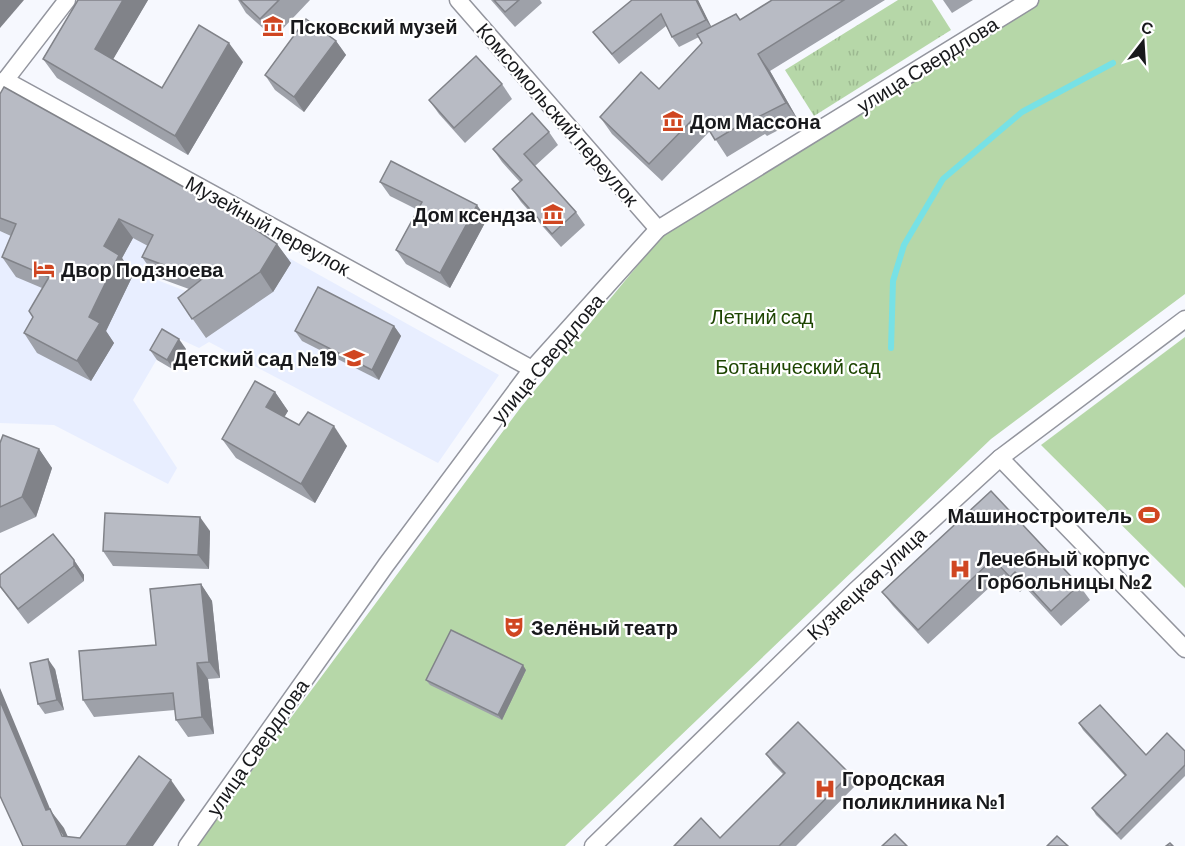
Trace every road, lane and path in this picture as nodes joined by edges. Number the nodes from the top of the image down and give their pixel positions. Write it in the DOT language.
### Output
graph roads {
  1 [pos="66,0"];
  2 [pos="458,0"];
  3 [pos="1030,0"];
  4 [pos="2,83"];
  5 [pos="658,229"];
  6 [pos="1185,319"];
  7 [pos="532,369"];
  8 [pos="1000,458"];
  9 [pos="1185,649"];
  10 [pos="186,846"];
  11 [pos="593,846"];
  1 -- 4 [label="street"];
  2 -- 5 [label="street, Комсомольский переулок"];
  3 -- 5 [label="street, улица Свердлова"];
  4 -- 7 [label="street, Музейный переулок"];
  5 -- 7 [label="street, улица Свердлова"];
  6 -- 8 [label="street, Кузнецкая улица"];
  7 -- 10 [label="street, улица Свердлова"];
  8 -- 9 [label="street"];
  8 -- 11 [label="street, Кузнецкая улица"];
}
